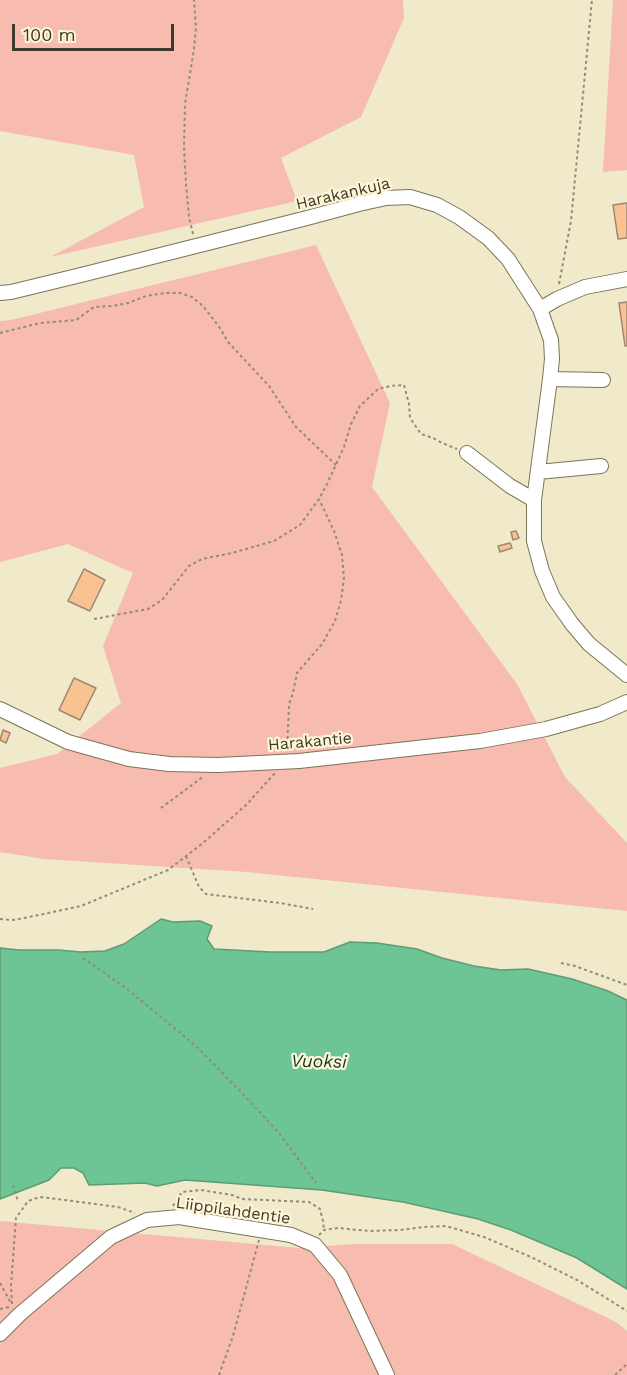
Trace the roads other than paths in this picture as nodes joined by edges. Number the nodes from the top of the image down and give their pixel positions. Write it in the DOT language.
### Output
graph roads {
  1 [pos="627,279"];
  2 [pos="0,293"];
  3 [pos="540,309"];
  4 [pos="550,379"];
  5 [pos="603,380"];
  6 [pos="467,453"];
  7 [pos="601,466"];
  8 [pos="538,472"];
  9 [pos="534,500"];
  10 [pos="627,675"];
  11 [pos="627,702"];
  12 [pos="0,709"];
  13 [pos="0,1334"];
  14 [pos="387,1375"];
  1 -- 3 [label="street"];
  2 -- 3 [label="street, Harakankuja"];
  3 -- 4 [label="street, Harakankuja"];
  4 -- 5 [label="street"];
  4 -- 8 [label="street, Harakankuja"];
  6 -- 9 [label="street"];
  7 -- 8 [label="street"];
  8 -- 9 [label="street, Harakankuja"];
  9 -- 10 [label="street, Harakankuja"];
  11 -- 12 [label="street, Harakantie"];
  13 -- 14 [label="street, Liippilahdentie"];
}
